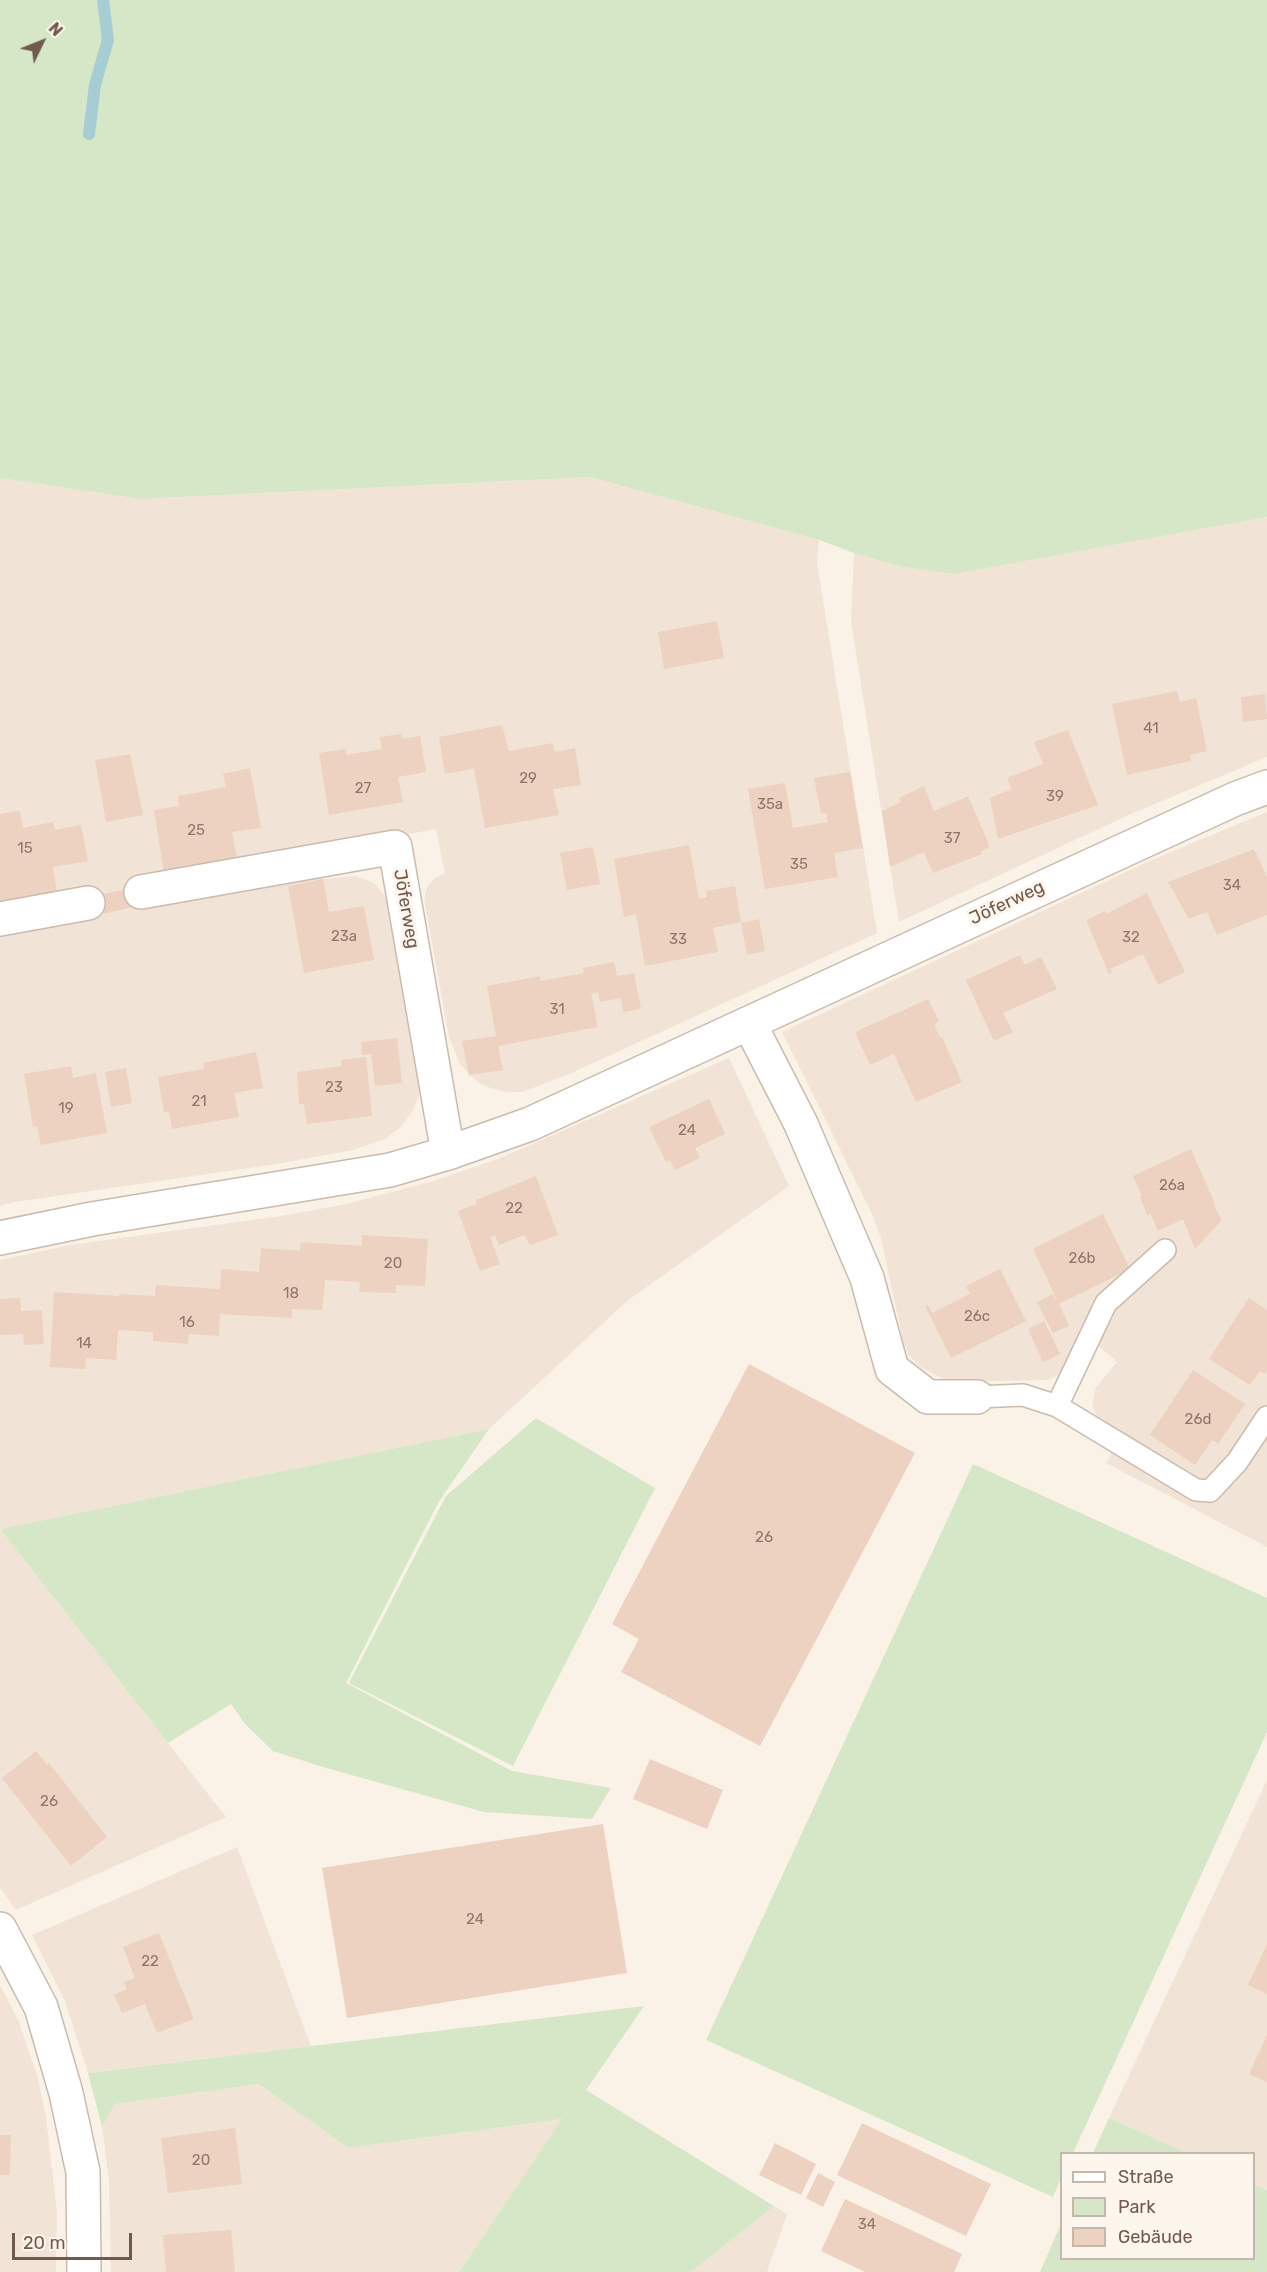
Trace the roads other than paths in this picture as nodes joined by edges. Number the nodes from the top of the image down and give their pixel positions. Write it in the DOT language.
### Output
graph roads {
  1 [pos="1267,787"];
  2 [pos="141,892"];
  3 [pos="88,903"];
  4 [pos="0,919"];
  5 [pos="749,1023"];
  6 [pos="448,1153"];
  7 [pos="0,1238"];
  8 [pos="1165,1251"];
  9 [pos="977,1396"];
  10 [pos="1057,1406"];
  11 [pos="1267,1417"];
  12 [pos="0,1929"];
  13 [pos="84,2272"];
  1 -- 5 [label="street, Jöferweg"];
  2 -- 6 [label="street, Jöferweg"];
  3 -- 4 [label="street"];
  5 -- 6 [label="street, Jöferweg"];
  5 -- 9 [label="street"];
  6 -- 7 [label="street, Jöferweg"];
  8 -- 10 [label="lane"];
  9 -- 10 [label="lane"];
  10 -- 11 [label="lane"];
  12 -- 13 [label="street"];
}
